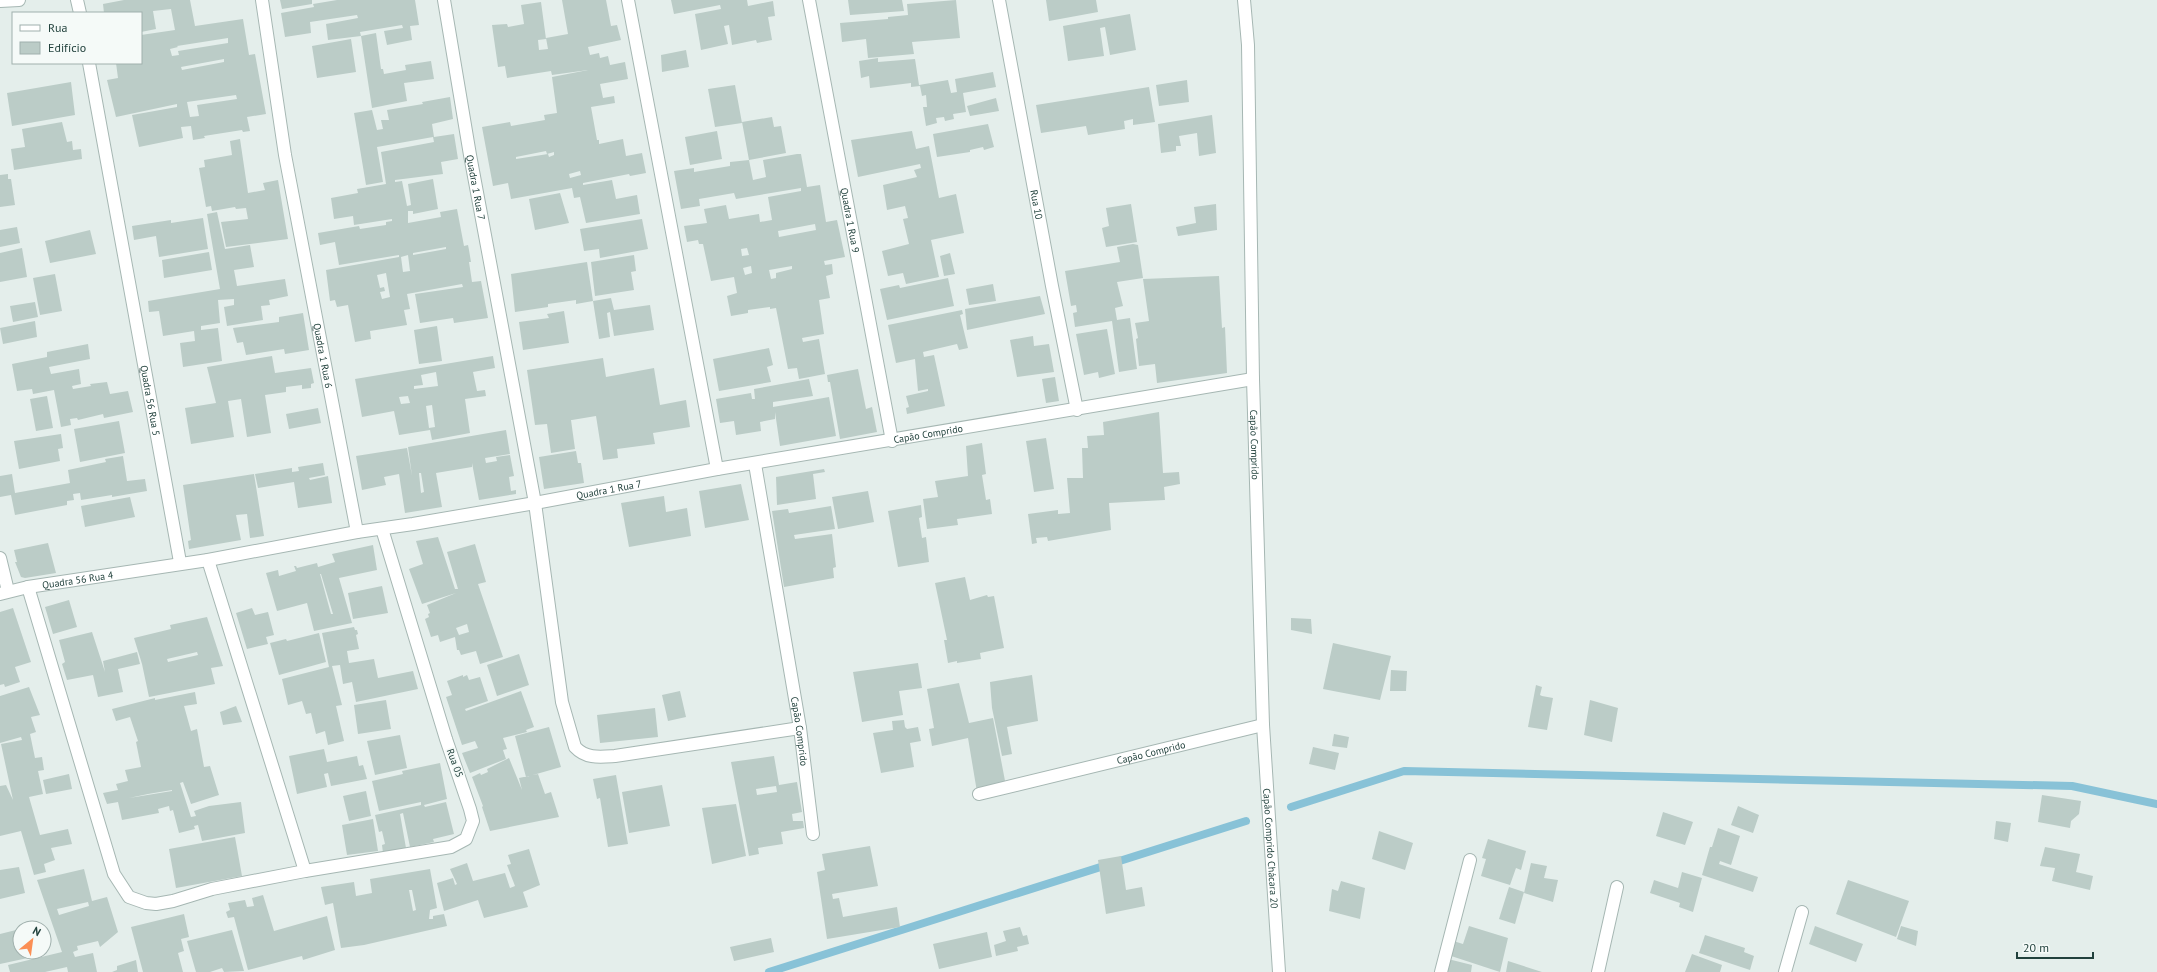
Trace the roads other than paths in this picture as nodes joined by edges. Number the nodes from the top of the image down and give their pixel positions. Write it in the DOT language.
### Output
graph roads {
  1 [pos="19,0"];
  2 [pos="78,0"];
  3 [pos="262,0"];
  4 [pos="444,0"];
  5 [pos="628,0"];
  6 [pos="809,0"];
  7 [pos="999,0"];
  8 [pos="1244,0"];
  9 [pos="0,2"];
  10 [pos="80,12"];
  11 [pos="89,64"];
  12 [pos="1254,379"];
  13 [pos="1077,410"];
  14 [pos="892,441"];
  15 [pos="755,464"];
  16 [pos="716,469"];
  17 [pos="536,503"];
  18 [pos="382,529"];
  19 [pos="357,532"];
  20 [pos="0,558"];
  21 [pos="208,560"];
  22 [pos="180,562"];
  23 [pos="28,587"];
  24 [pos="4,593"];
  25 [pos="1263,725"];
  26 [pos="800,728"];
  27 [pos="980,794"];
  28 [pos="813,834"];
  29 [pos="1470,860"];
  30 [pos="305,871"];
  31 [pos="1617,887"];
  32 [pos="1802,912"];
  33 [pos="1279,972"];
  34 [pos="1441,972"];
  35 [pos="1598,972"];
  36 [pos="1785,972"];
  1 -- 9 [label="street"];
  2 -- 10 [label="street"];
  3 -- 19 [label="street, Quadra 1 Rua 6"];
  4 -- 17 [label="street, Quadra 1 Rua 7"];
  5 -- 16 [label="street"];
  6 -- 14 [label="street, Quadra 1 Rua 9"];
  7 -- 13 [label="street, Rua 10"];
  8 -- 12 [label="street"];
  11 -- 22 [label="street, Quadra 56 Rua 5"];
  12 -- 13 [label="street, Capão Comprido"];
  12 -- 25 [label="street, Capão Comprido"];
  13 -- 14 [label="street, Capão Comprido"];
  14 -- 15 [label="street, Capão Comprido"];
  15 -- 16 [label="street, Capão Comprido"];
  15 -- 26 [label="street, Capão Comprido"];
  16 -- 17 [label="street, Quadra 1 Rua 7"];
  17 -- 18 [label="street"];
  17 -- 26 [label="street"];
  18 -- 19 [label="street"];
  18 -- 30 [label="street, Rua 05"];
  19 -- 21 [label="street"];
  20 -- 24 [label="street, Quadra 56 Rua 4"];
  21 -- 22 [label="street"];
  21 -- 30 [label="street"];
  22 -- 23 [label="street, Quadra 56 Rua 4"];
  23 -- 24 [label="street, Quadra 56 Rua 4"];
  23 -- 30 [label="street, Rua 05"];
  25 -- 27 [label="street, Capão Comprido"];
  25 -- 33 [label="street, Capão Comprido Chácara 20"];
  26 -- 28 [label="street, Capão Comprido"];
  29 -- 34 [label="street"];
  31 -- 35 [label="street"];
  32 -- 36 [label="street"];
}
